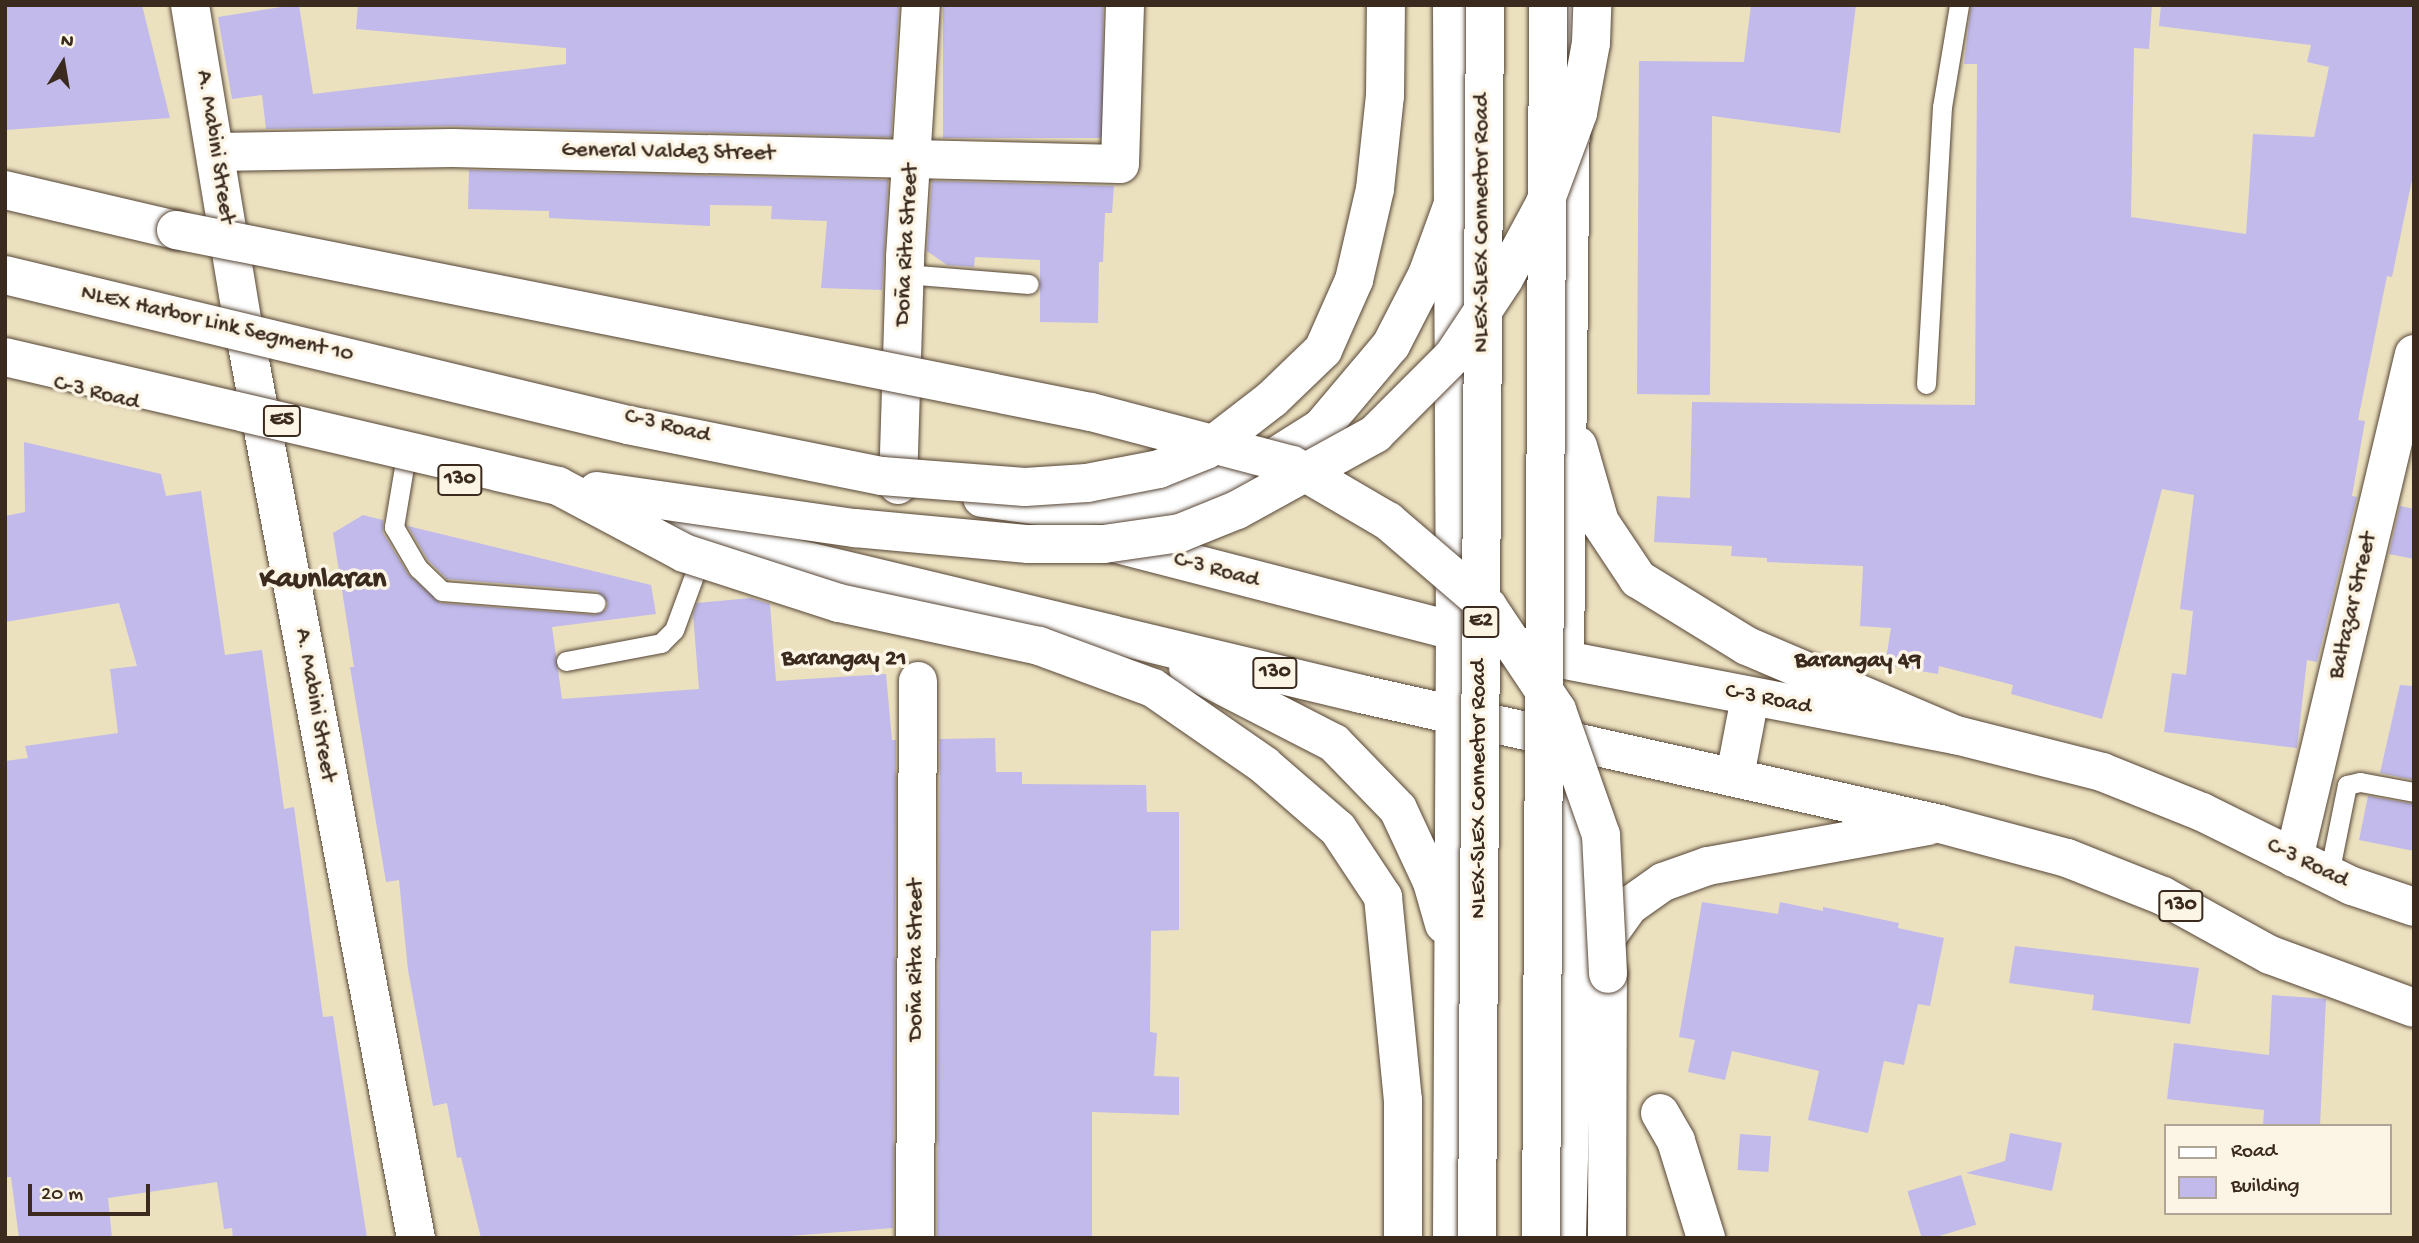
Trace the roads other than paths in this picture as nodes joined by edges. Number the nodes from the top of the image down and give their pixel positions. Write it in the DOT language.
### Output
graph roads {
  1 [pos="190,5"];
  2 [pos="921,5"];
  3 [pos="1125,5"];
  4 [pos="1386,5"];
  5 [pos="1452,5"];
  6 [pos="1485,5"];
  7 [pos="1548,5"];
  8 [pos="1572,5"];
  9 [pos="1592,5"];
  10 [pos="1959,5"];
  11 [pos="217,152"];
  12 [pos="912,159"];
  13 [pos="5,190"];
  14 [pos="1455,198"];
  15 [pos="5,262"];
  16 [pos="905,274"];
  17 [pos="5,275"];
  18 [pos="1029,284"];
  19 [pos="242,319"];
  20 [pos="2414,354"];
  21 [pos="5,357"];
  22 [pos="5,372"];
  23 [pos="1926,384"];
  24 [pos="1567,410"];
  25 [pos="265,435"];
  26 [pos="404,467"];
  27 [pos="898,485"];
  28 [pos="558,486"];
  29 [pos="709,537"];
  30 [pos="596,603"];
  31 [pos="1096,629"];
  32 [pos="1455,632"];
  33 [pos="1565,660"];
  34 [pos="566,661"];
  35 [pos="918,681"];
  36 [pos="1750,697"];
  37 [pos="1456,714"];
  38 [pos="1956,735"];
  39 [pos="1566,737"];
  40 [pos="1735,776"];
  41 [pos="2330,781"];
  42 [pos="2414,792"];
  43 [pos="1940,824"];
  44 [pos="2294,858"];
  45 [pos="2329,874"];
  46 [pos="2414,907"];
  47 [pos="1455,966"];
  48 [pos="2414,1009"];
  49 [pos="1572,1044"];
  50 [pos="1660,1113"];
  51 [pos="416,1238"];
  52 [pos="915,1238"];
  53 [pos="1403,1238"];
  54 [pos="1452,1238"];
  55 [pos="1477,1238"];
  56 [pos="1541,1238"];
  57 [pos="1567,1238"];
  58 [pos="1607,1238"];
  59 [pos="1706,1238"];
  1 -- 11 [label="main road, A. Mabini Street"];
  2 -- 12 [label="main road, Doña Rita Street"];
  3 -- 12 [label="main road, General Valdez Street"];
  4 -- 17 [label="main road, NLEX Harbor Link Segment 10, bridge"];
  5 -- 14 [label="main road"];
  6 -- 55 [label="main road, NLEX-SLEX Connector Road / E2, bridge"];
  7 -- 56 [label="main road, bridge"];
  8 -- 24 [label="main road"];
  9 -- 28 [label="main road, bridge"];
  10 -- 23 [label="lane"];
  11 -- 12 [label="main road, General Valdez Street"];
  11 -- 19 [label="main road, A. Mabini Street"];
  12 -- 16 [label="main road, Doña Rita Street"];
  13 -- 58 [label="main road, bridge"];
  14 -- 27 [label="main road"];
  14 -- 32 [label="main road"];
  15 -- 19 [label="main road, C-3 Road"];
  16 -- 18 [label="lane"];
  16 -- 27 [label="main road, Doña Rita Street"];
  19 -- 25 [label="main road, A. Mabini Street"];
  19 -- 27 [label="main road, C-3 Road"];
  20 -- 41 [label="main road, Baltazar Street"];
  21 -- 28 [label="main road, E5, bridge"];
  22 -- 25 [label="main road, C-3 Road / 130"];
  24 -- 33 [label="main road"];
  24 -- 38 [label="main road"];
  25 -- 26 [label="main road, C-3 Road / 130"];
  25 -- 51 [label="main road, A. Mabini Street"];
  26 -- 29 [label="main road, C-3 Road / 130"];
  26 -- 30 [label="lane"];
  27 -- 32 [label="main road, C-3 Road"];
  28 -- 53 [label="main road, bridge"];
  29 -- 31 [label="main road, C-3 Road / 130"];
  29 -- 34 [label="lane"];
  31 -- 37 [label="main road, C-3 Road / 130"];
  31 -- 47 [label="main road"];
  32 -- 33 [label="main road, C-3 Road"];
  32 -- 37 [label="main road"];
  33 -- 36 [label="main road, C-3 Road"];
  33 -- 39 [label="main road"];
  35 -- 52 [label="main road, Doña Rita Street"];
  36 -- 38 [label="main road, C-3 Road"];
  36 -- 40 [label="main road"];
  37 -- 39 [label="main road, C-3 Road / 130"];
  37 -- 47 [label="main road"];
  38 -- 44 [label="main road, C-3 Road"];
  39 -- 40 [label="main road, C-3 Road / 130"];
  39 -- 49 [label="main road"];
  40 -- 43 [label="main road, C-3 Road / 130"];
  41 -- 42 [label="lane"];
  41 -- 44 [label="main road, Baltazar Street"];
  41 -- 45 [label="lane"];
  43 -- 48 [label="main road, C-3 Road / 130"];
  43 -- 49 [label="main road"];
  44 -- 45 [label="main road, C-3 Road"];
  45 -- 46 [label="main road, C-3 Road"];
  47 -- 54 [label="main road"];
  49 -- 57 [label="main road"];
  50 -- 59 [label="main road"];
}
